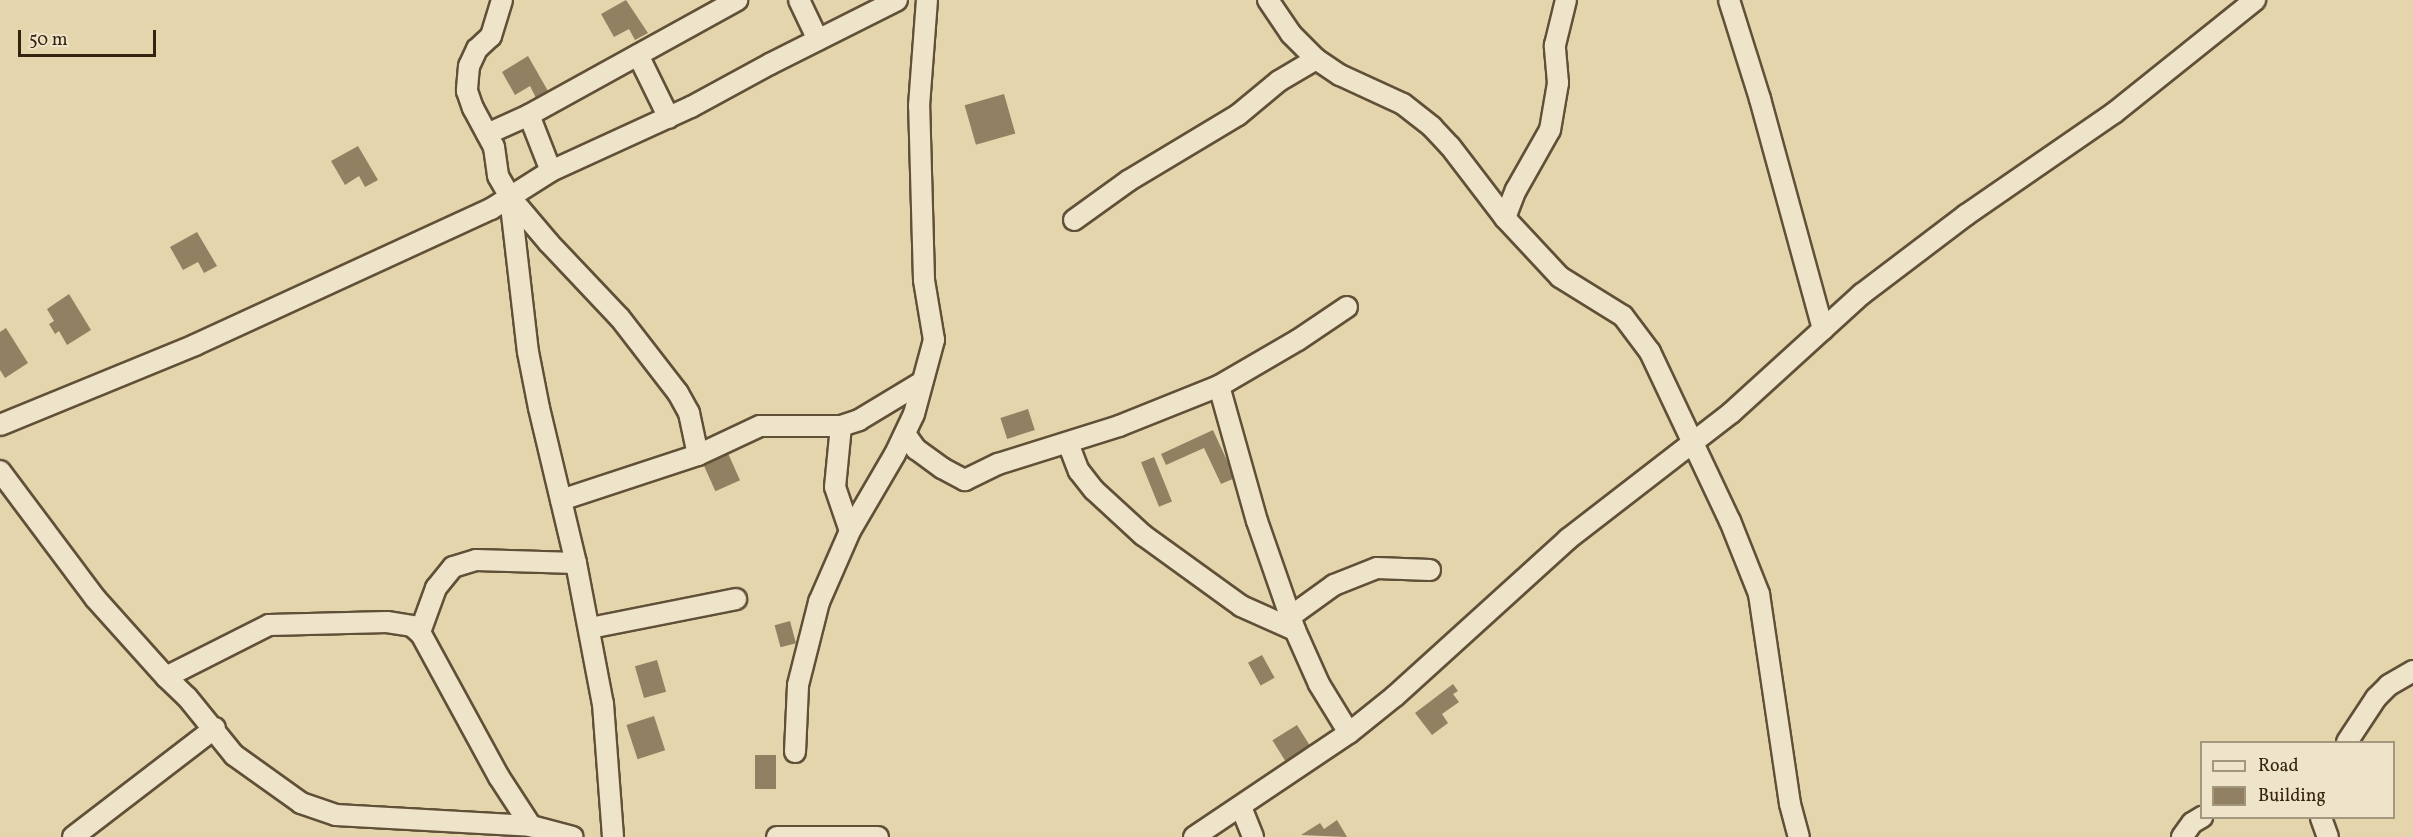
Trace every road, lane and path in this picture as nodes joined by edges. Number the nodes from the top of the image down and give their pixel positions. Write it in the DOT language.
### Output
graph roads {
  1 [pos="502,0"];
  2 [pos="736,0"];
  3 [pos="799,0"];
  4 [pos="897,0"];
  5 [pos="927,0"];
  6 [pos="1268,0"];
  7 [pos="1566,0"];
  8 [pos="1729,0"];
  9 [pos="2255,0"];
  10 [pos="818,40"];
  11 [pos="638,55"];
  12 [pos="1316,59"];
  13 [pos="529,115"];
  14 [pos="669,118"];
  15 [pos="487,134"];
  16 [pos="551,171"];
  17 [pos="510,197"];
  18 [pos="1505,218"];
  19 [pos="1074,220"];
  20 [pos="1347,307"];
  21 [pos="1823,330"];
  22 [pos="922,382"];
  23 [pos="1219,386"];
  24 [pos="0,425"];
  25 [pos="841,426"];
  26 [pos="905,434"];
  27 [pos="1693,442"];
  28 [pos="1068,444"];
  29 [pos="698,455"];
  30 [pos="0,471"];
  31 [pos="561,500"];
  32 [pos="850,531"];
  33 [pos="576,563"];
  34 [pos="1430,570"];
  35 [pos="736,599"];
  36 [pos="1293,623"];
  37 [pos="590,628"];
  38 [pos="420,632"];
  39 [pos="2413,671"];
  40 [pos="166,677"];
  41 [pos="214,728"];
  42 [pos="1349,733"];
  43 [pos="2348,741"];
  44 [pos="795,752"];
  45 [pos="1241,807"];
  46 [pos="2200,818"];
  47 [pos="2320,819"];
  48 [pos="531,826"];
  49 [pos="74,837"];
  50 [pos="573,837"];
  51 [pos="613,837"];
  52 [pos="777,837"];
  53 [pos="875,837"];
  54 [pos="1194,837"];
  55 [pos="1253,837"];
  56 [pos="1799,837"];
  57 [pos="2182,837"];
  58 [pos="2328,837"];
  1 -- 15 [label="street"];
  2 -- 11 [label="street"];
  3 -- 10 [label="street"];
  4 -- 10 [label="street"];
  5 -- 22 [label="street"];
  6 -- 12 [label="street"];
  7 -- 18 [label="street"];
  8 -- 21 [label="street"];
  9 -- 21 [label="street"];
  10 -- 14 [label="street"];
  11 -- 13 [label="street"];
  11 -- 14 [label="street"];
  12 -- 18 [label="street"];
  12 -- 19 [label="street"];
  13 -- 15 [label="street"];
  13 -- 16 [label="street"];
  14 -- 16 [label="street"];
  15 -- 17 [label="street"];
  16 -- 17 [label="street"];
  17 -- 24 [label="street"];
  17 -- 29 [label="street"];
  17 -- 31 [label="street"];
  18 -- 27 [label="street"];
  20 -- 23 [label="street"];
  21 -- 27 [label="street"];
  22 -- 25 [label="street"];
  22 -- 26 [label="street"];
  23 -- 28 [label="street"];
  23 -- 36 [label="street"];
  25 -- 29 [label="street"];
  25 -- 32 [label="street"];
  26 -- 28 [label="street"];
  26 -- 32 [label="street"];
  27 -- 42 [label="street"];
  27 -- 56 [label="street"];
  28 -- 36 [label="street"];
  29 -- 31 [label="street"];
  30 -- 40 [label="street"];
  31 -- 33 [label="street"];
  32 -- 44 [label="street"];
  33 -- 37 [label="street"];
  33 -- 38 [label="street"];
  34 -- 36 [label="street"];
  35 -- 37 [label="street"];
  36 -- 42 [label="street"];
  37 -- 51 [label="street"];
  38 -- 40 [label="street"];
  38 -- 48 [label="street"];
  39 -- 43 [label="street"];
  40 -- 41 [label="street"];
  41 -- 48 [label="street"];
  41 -- 49 [label="street"];
  42 -- 45 [label="street"];
  45 -- 54 [label="street"];
  45 -- 55 [label="street"];
  46 -- 57 [label="street"];
  47 -- 58 [label="street"];
  48 -- 50 [label="street"];
  52 -- 53 [label="street"];
}
